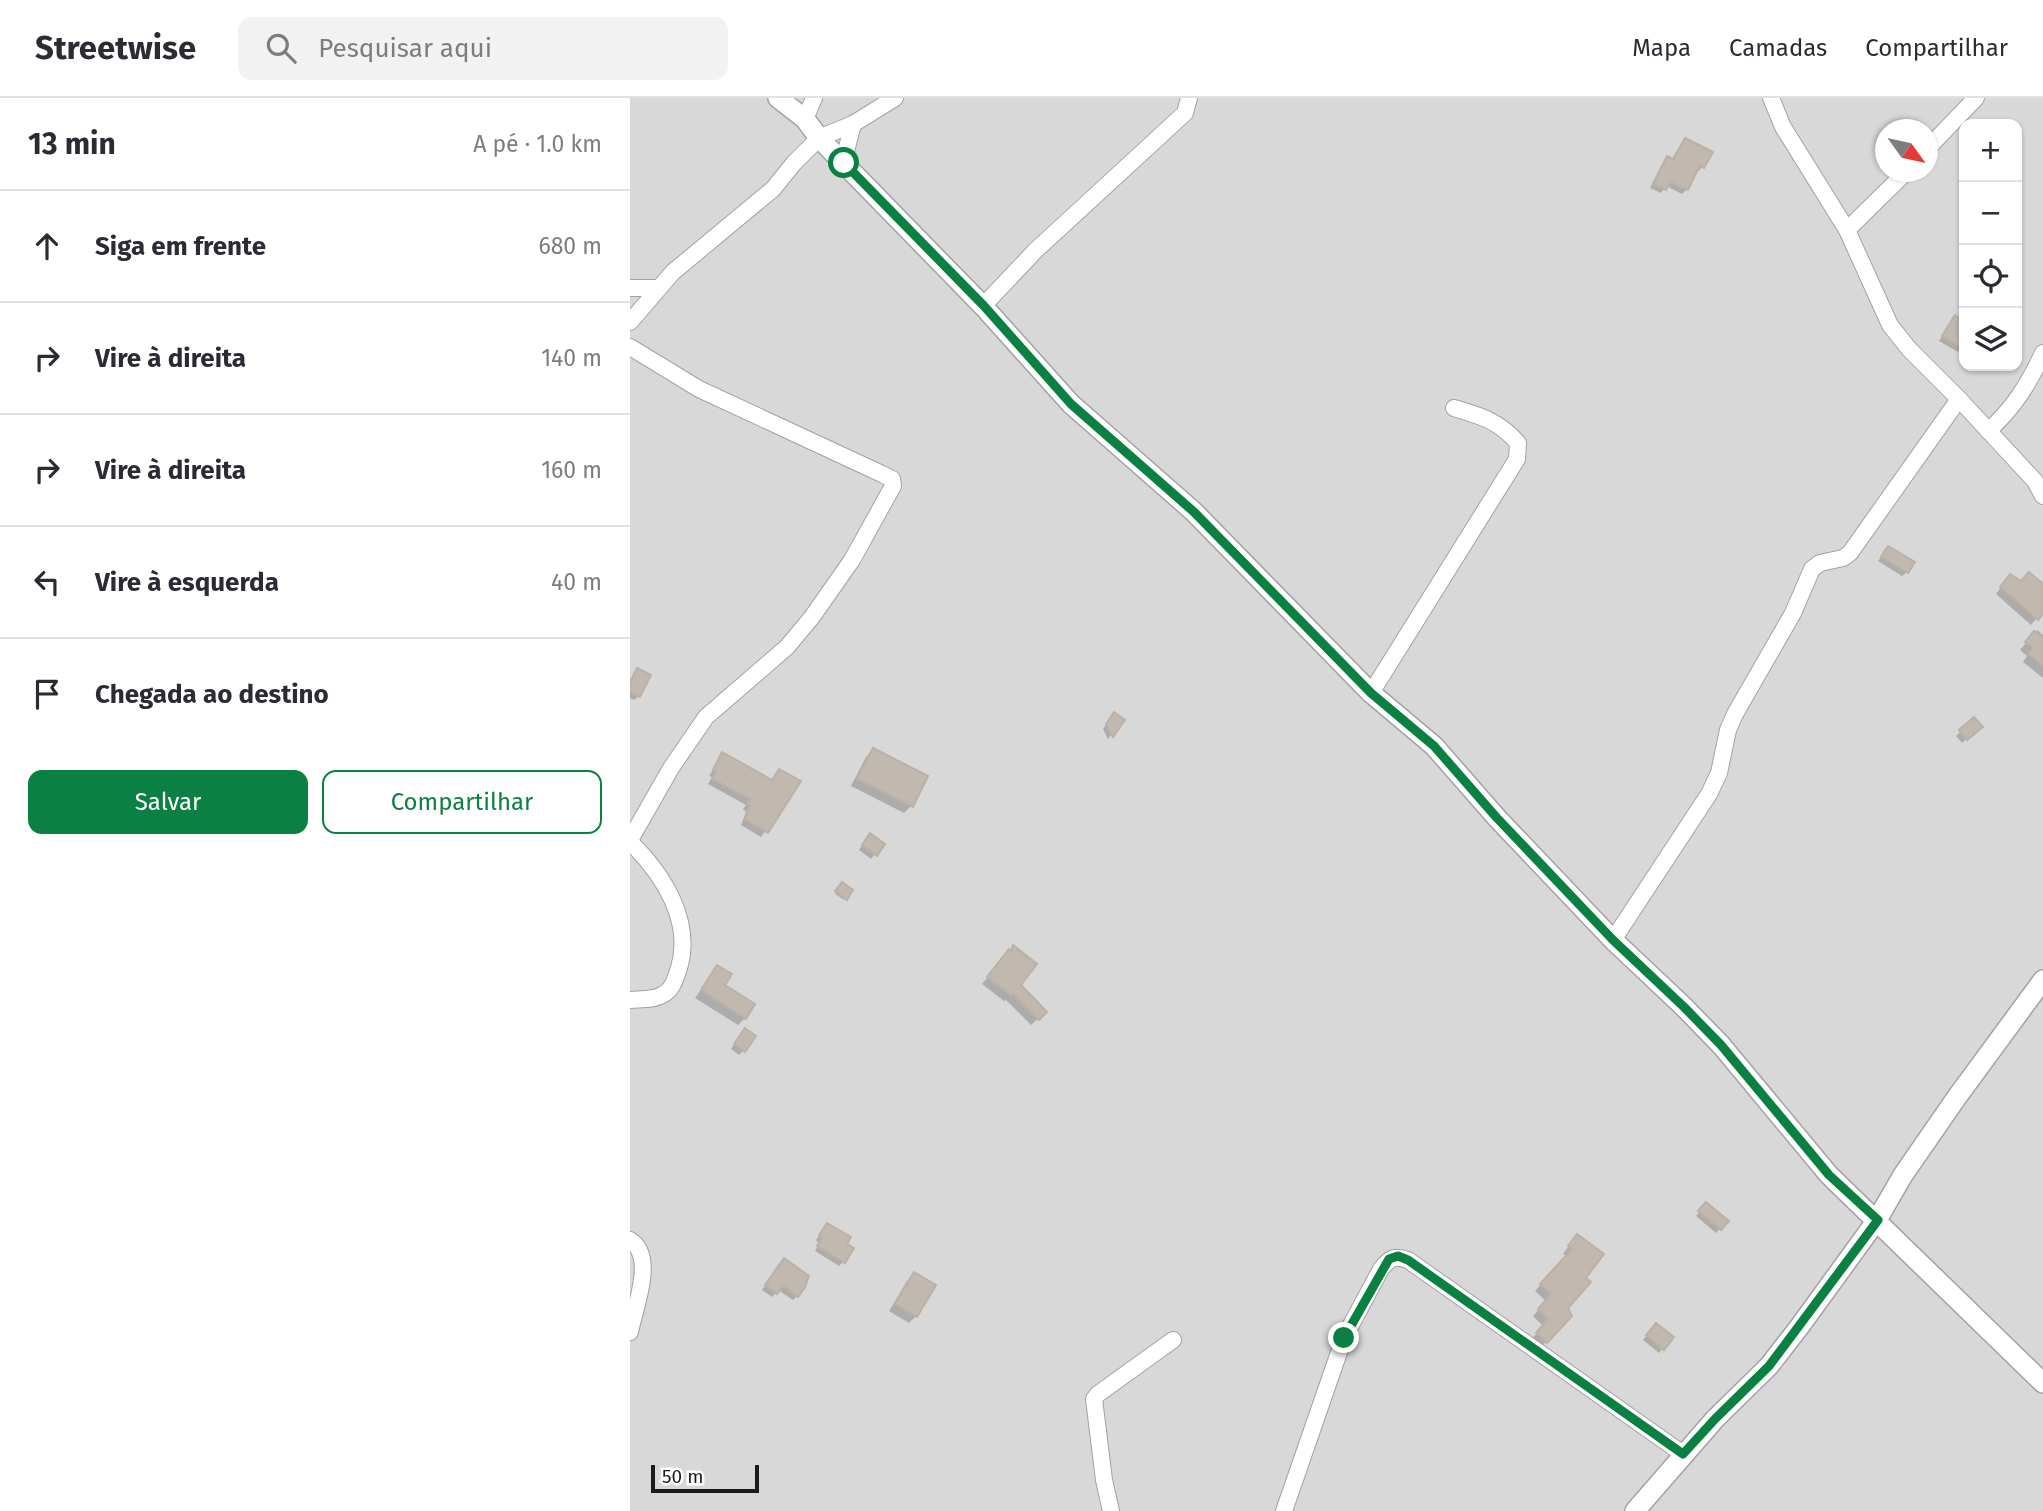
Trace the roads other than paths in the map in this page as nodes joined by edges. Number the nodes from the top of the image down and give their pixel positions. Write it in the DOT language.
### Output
graph roads {
  1 [pos="778,98"];
  2 [pos="814,98"];
  3 [pos="895,98"];
  4 [pos="1189,98"];
  5 [pos="1772,98"];
  6 [pos="1976,98"];
  7 [pos="805,118"];
  8 [pos="853,124"];
  9 [pos="819,138"];
  10 [pos="1938,138"];
  11 [pos="844,163"];
  12 [pos="1896,182"];
  13 [pos="1847,230"];
  14 [pos="630,288"];
  15 [pos="658,288"];
  16 [pos="984,306"];
  17 [pos="631,315"];
  18 [pos="630,347"];
  19 [pos="2043,353"];
  20 [pos="1959,399"];
  21 [pos="1454,408"];
  22 [pos="1989,430"];
  23 [pos="2043,496"];
  24 [pos="1371,693"];
  25 [pos="630,841"];
  26 [pos="1613,940"];
  27 [pos="2042,983"];
  28 [pos="630,1000"];
  29 [pos="1878,1220"];
  30 [pos="630,1240"];
  31 [pos="630,1332"];
  32 [pos="1173,1340"];
  33 [pos="2043,1383"];
  34 [pos="1683,1454"];
  35 [pos="1111,1511"];
  36 [pos="1284,1511"];
  37 [pos="1635,1511"];
  1 -- 7 [label="street"];
  2 -- 7 [label="street"];
  3 -- 8 [label="street"];
  4 -- 16 [label="street"];
  5 -- 13 [label="street"];
  6 -- 10 [label="street"];
  7 -- 9 [label="street"];
  8 -- 9 [label="street"];
  8 -- 11 [label="street"];
  9 -- 11 [label="street"];
  9 -- 15 [label="street"];
  11 -- 16 [label="street"];
  12 -- 13 [label="street"];
  13 -- 20 [label="street"];
  14 -- 15 [label="street"];
  15 -- 17 [label="street"];
  16 -- 24 [label="street"];
  18 -- 25 [label="street"];
  19 -- 22 [label="street"];
  20 -- 22 [label="street"];
  20 -- 26 [label="street"];
  21 -- 24 [label="street"];
  22 -- 23 [label="street"];
  24 -- 26 [label="street"];
  25 -- 28 [label="street"];
  26 -- 29 [label="street"];
  27 -- 29 [label="street"];
  29 -- 33 [label="street"];
  29 -- 34 [label="street"];
  30 -- 31 [label="street"];
  32 -- 35 [label="street"];
  34 -- 36 [label="street"];
  34 -- 37 [label="street"];
}
